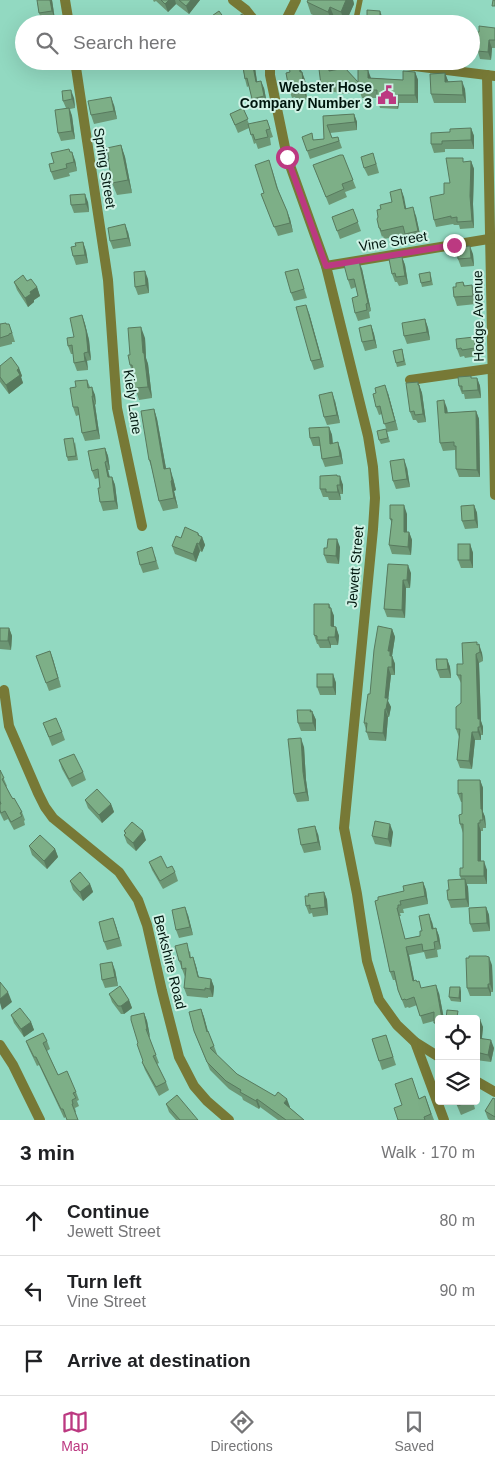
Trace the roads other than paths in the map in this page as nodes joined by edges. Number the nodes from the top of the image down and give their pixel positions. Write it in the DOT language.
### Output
graph roads {
  1 [pos="65,0"];
  2 [pos="233,0"];
  3 [pos="296,0"];
  4 [pos="360,0"];
  5 [pos="68,15"];
  6 [pos="250,15"];
  7 [pos="288,15"];
  8 [pos="356,15"];
  9 [pos="76,70"];
  10 [pos="270,70"];
  11 [pos="444,70"];
  12 [pos="491,76"];
  13 [pos="493,238"];
  14 [pos="326,266"];
  15 [pos="108,280"];
  16 [pos="494,368"];
  17 [pos="410,380"];
  18 [pos="495,496"];
  19 [pos="142,526"];
  20 [pos="4,690"];
  21 [pos="415,1042"];
  22 [pos="0,1045"];
  23 [pos="435,1054"];
  24 [pos="480,1083"];
  25 [pos="495,1092"];
  26 [pos="40,1120"];
  27 [pos="229,1120"];
  28 [pos="444,1120"];
  1 -- 5 [label="street"];
  2 -- 6 [label="street"];
  3 -- 7 [label="street"];
  4 -- 8 [label="lane"];
  9 -- 15 [label="street, Spring Street"];
  10 -- 14 [label="street, Jewett Street"];
  11 -- 12 [label="street"];
  12 -- 13 [label="street, Hodge Avenue"];
  13 -- 14 [label="street, Vine Street"];
  13 -- 16 [label="street, Hodge Avenue"];
  14 -- 21 [label="street, Jewett Street"];
  15 -- 19 [label="street, Kiely Lane"];
  16 -- 17 [label="street"];
  16 -- 18 [label="street, Hodge Avenue"];
  20 -- 27 [label="street, Berkshire Road"];
  21 -- 23 [label="street, Jewett Street"];
  21 -- 28 [label="street"];
  22 -- 26 [label="street"];
  24 -- 25 [label="street"];
}
